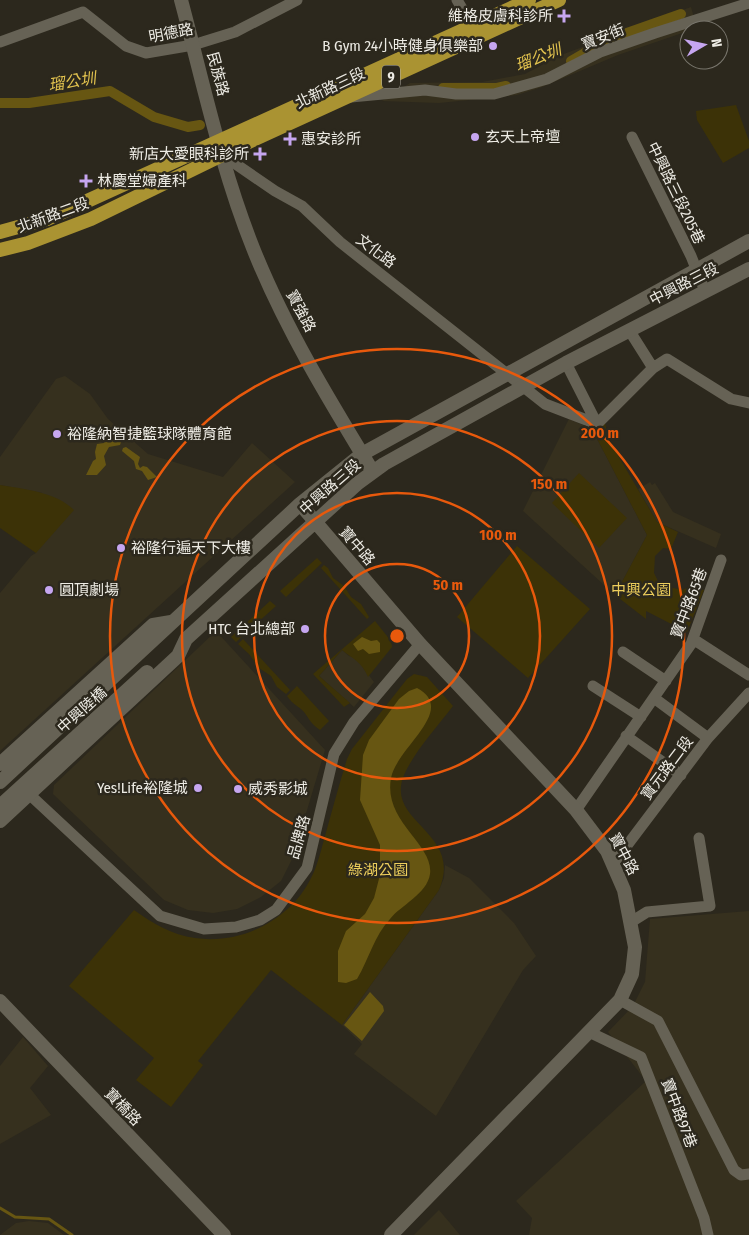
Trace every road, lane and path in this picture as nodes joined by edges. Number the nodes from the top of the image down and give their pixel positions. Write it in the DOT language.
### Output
graph roads {
  1 [pos="181,0"];
  2 [pos="297,0"];
  3 [pos="457,0"];
  4 [pos="529,0"];
  5 [pos="559,0"];
  6 [pos="749,3"];
  7 [pos="472,25"];
  8 [pos="0,42"];
  9 [pos="193,45"];
  10 [pos="350,97"];
  11 [pos="632,137"];
  12 [pos="219,141"];
  13 [pos="224,156"];
  14 [pos="0,232"];
  15 [pos="749,242"];
  16 [pos="0,250"];
  17 [pos="749,269"];
  18 [pos="696,271"];
  19 [pos="705,291"];
  20 [pos="629,330"];
  21 [pos="566,363"];
  22 [pos="652,368"];
  23 [pos="507,375"];
  24 [pos="523,387"];
  25 [pos="749,403"];
  26 [pos="597,424"];
  27 [pos="362,454"];
  28 [pos="373,472"];
  29 [pos="300,504"];
  30 [pos="315,522"];
  31 [pos="721,560"];
  32 [pos="171,622"];
  33 [pos="186,639"];
  34 [pos="693,639"];
  35 [pos="420,644"];
  36 [pos="623,652"];
  37 [pos="749,675"];
  38 [pos="666,682"];
  39 [pos="593,686"];
  40 [pos="749,692"];
  41 [pos="654,698"];
  42 [pos="641,717"];
  43 [pos="626,736"];
  44 [pos="708,738"];
  45 [pos="0,764"];
  46 [pos="681,774"];
  47 [pos="0,782"];
  48 [pos="29,794"];
  49 [pos="0,806"];
  50 [pos="576,810"];
  51 [pos="0,821"];
  52 [pos="699,838"];
  53 [pos="613,864"];
  54 [pos="631,922"];
  55 [pos="620,1000"];
  56 [pos="0,1001"];
  57 [pos="589,1032"];
  58 [pos="749,1174"];
  59 [pos="224,1235"];
  60 [pos="390,1235"];
  61 [pos="708,1235"];
  1 -- 9 [label="street, 民族路"];
  2 -- 9 [label="street, 明德路"];
  3 -- 7 [label="street"];
  4 -- 7 [label="main road, 北新路三段 / 9"];
  5 -- 10 [label="main road, 北新路三段 / 9"];
  6 -- 10 [label="street, 寶安街"];
  7 -- 12 [label="main road, 北新路三段 / 9"];
  8 -- 9 [label="street, 明德路"];
  9 -- 12 [label="street, 民族路"];
  10 -- 13 [label="main road, 北新路三段 / 9"];
  11 -- 18 [label="street, 中興路三段205巷"];
  12 -- 13 [label="street, 民族路"];
  12 -- 14 [label="main road, 北新路二段 / 9"];
  13 -- 16 [label="main road, 北新路二段 / 9"];
  13 -- 23 [label="street, 文化路"];
  13 -- 27 [label="street, 寶強路"];
  15 -- 18 [label="street, 中興路三段"];
  17 -- 19 [label="street, 中興路三段"];
  18 -- 19 [label="street, 中興路三段205巷"];
  18 -- 23 [label="street, 中興路三段"];
  19 -- 20 [label="street, 中興路三段"];
  20 -- 21 [label="street, 中興路三段"];
  20 -- 22 [label="street"];
  21 -- 24 [label="street, 中興路三段"];
  21 -- 26 [label="street"];
  22 -- 25 [label="street"];
  22 -- 26 [label="street"];
  23 -- 24 [label="street, 文化路"];
  23 -- 27 [label="street, 中興路三段"];
  24 -- 26 [label="street, 文化路"];
  24 -- 28 [label="street, 中興路三段"];
  27 -- 28 [label="street, 寶強路"];
  27 -- 29 [label="street, 中興路三段"];
  28 -- 30 [label="street, 中興路三段"];
  29 -- 30 [label="street, 寶中路"];
  29 -- 32 [label="street, 中興路三段"];
  30 -- 33 [label="street, 中興路三段"];
  30 -- 35 [label="street, 寶中路"];
  31 -- 34 [label="street, 寶中路65巷"];
  32 -- 45 [label="street, 中興路三段"];
  32 -- 47 [label="street, 中興陸橋"];
  33 -- 48 [label="street, 中興路三段"];
  33 -- 49 [label="street, 中興陸橋"];
  34 -- 37 [label="street"];
  34 -- 38 [label="street, 寶中路65巷"];
  35 -- 48 [label="street, 品牌路"];
  35 -- 50 [label="street, 寶中路"];
  36 -- 38 [label="street"];
  38 -- 41 [label="street, 寶中路65巷"];
  39 -- 42 [label="street"];
  40 -- 44 [label="street, 寶元路二段"];
  41 -- 42 [label="street, 寶中路65巷"];
  41 -- 44 [label="street"];
  42 -- 43 [label="street, 寶中路65巷"];
  43 -- 46 [label="street"];
  43 -- 50 [label="street, 寶中路65巷"];
  44 -- 46 [label="street, 寶元路二段"];
  46 -- 53 [label="street, 寶元路二段"];
  48 -- 51 [label="street, 中興路三段"];
  50 -- 53 [label="street, 寶中路"];
  52 -- 54 [label="street"];
  53 -- 54 [label="street, 寶中路"];
  54 -- 55 [label="street, 寶中路"];
  55 -- 57 [label="street, 寶中路"];
  55 -- 58 [label="street"];
  56 -- 59 [label="street, 寶橋路"];
  57 -- 60 [label="street, 寶中路"];
  57 -- 61 [label="street, 寶中路97巷"];
}
